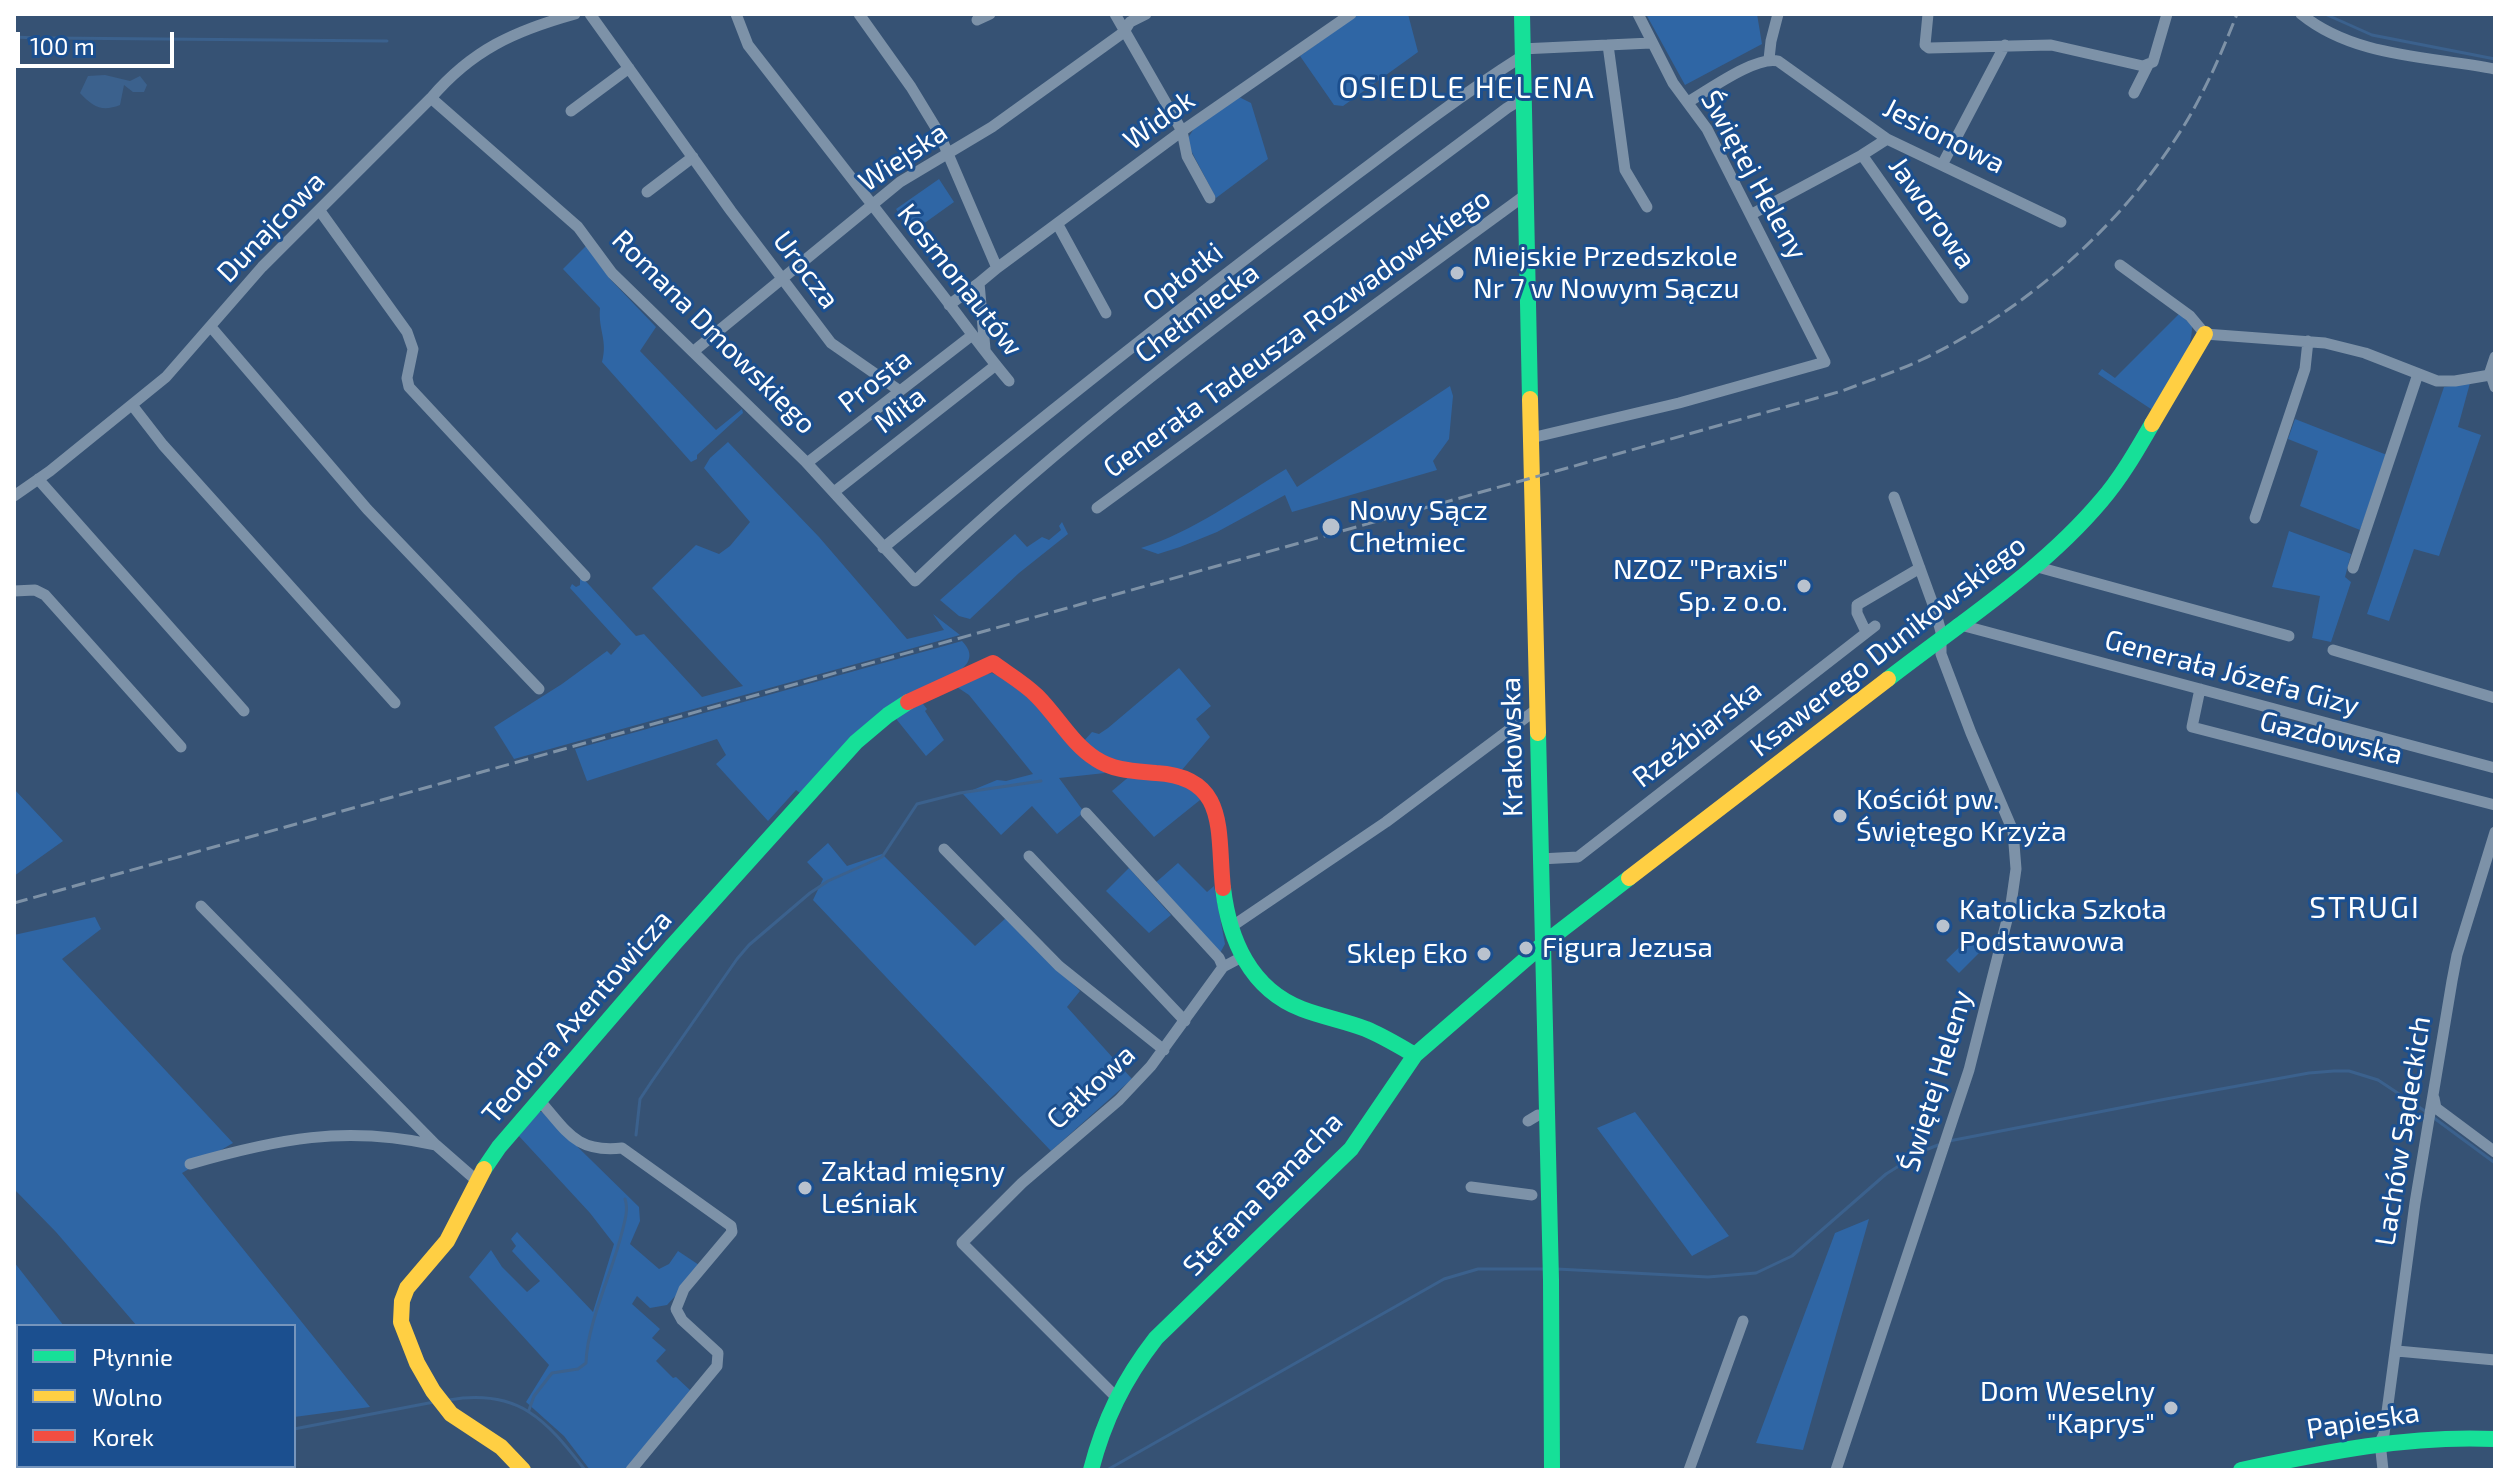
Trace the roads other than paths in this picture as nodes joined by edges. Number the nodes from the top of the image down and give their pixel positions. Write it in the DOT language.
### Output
graph roads {
  1 [pos="575,14"];
  2 [pos="590,14"];
  3 [pos="736,14"];
  4 [pos="859,14"];
  5 [pos="990,14"];
  6 [pos="1115,14"];
  7 [pos="1146,14"];
  8 [pos="1351,14"];
  9 [pos="1638,14"];
  10 [pos="1778,14"];
  11 [pos="1928,14"];
  12 [pos="2167,14"];
  13 [pos="2301,14"];
  14 [pos="1519,17"];
  15 [pos="977,20"];
  16 [pos="1124,32"];
  17 [pos="1651,43"];
  18 [pos="1608,45"];
  19 [pos="2005,45"];
  20 [pos="1521,53"];
  21 [pos="1769,59"];
  22 [pos="2148,65"];
  23 [pos="629,68"];
  24 [pos="2495,69"];
  25 [pos="2134,93"];
  26 [pos="431,98"];
  27 [pos="1522,99"];
  28 [pos="1688,102"];
  29 [pos="571,111"];
  30 [pos="1182,131"];
  31 [pos="1887,139"];
  32 [pos="949,154"];
  33 [pos="1862,155"];
  34 [pos="693,157"];
  35 [pos="1942,165"];
  36 [pos="647,192"];
  37 [pos="1524,196"];
  38 [pos="1210,198"];
  39 [pos="872,207"];
  40 [pos="1647,207"];
  41 [pos="320,211"];
  42 [pos="1752,214"];
  43 [pos="2061,222"];
  44 [pos="1058,225"];
  45 [pos="2120,265"];
  46 [pos="997,268"];
  47 [pos="783,278"];
  48 [pos="979,283"];
  49 [pos="1963,298"];
  50 [pos="949,305"];
  51 [pos="1106,313"];
  52 [pos="211,327"];
  53 [pos="2205,334"];
  54 [pos="971,336"];
  55 [pos="2308,341"];
  56 [pos="985,349"];
  57 [pos="694,351"];
  58 [pos="2495,357"];
  59 [pos="996,365"];
  60 [pos="2418,374"];
  61 [pos="2490,375"];
  62 [pos="1009,381"];
  63 [pos="2495,387"];
  64 [pos="900,391"];
  65 [pos="132,405"];
  66 [pos="1531,438"];
  67 [pos="807,463"];
  68 [pos="38,479"];
  69 [pos="834,492"];
  70 [pos="14,496"];
  71 [pos="1894,497"];
  72 [pos="1097,508"];
  73 [pos="2255,518"];
  74 [pos="883,548"];
  75 [pos="2034,566"];
  76 [pos="1920,568"];
  77 [pos="2353,568"];
  78 [pos="585,576"];
  79 [pos="915,581"];
  80 [pos="14,591"];
  81 [pos="1957,624"];
  82 [pos="1940,636"];
  83 [pos="2289,636"];
  84 [pos="2333,650"];
  85 [pos="539,689"];
  86 [pos="2200,689"];
  87 [pos="2495,698"];
  88 [pos="395,703"];
  89 [pos="1537,709"];
  90 [pos="244,711"];
  91 [pos="181,747"];
  92 [pos="2495,768"];
  93 [pos="2495,805"];
  94 [pos="1086,813"];
  95 [pos="2495,832"];
  96 [pos="944,849"];
  97 [pos="1029,856"];
  98 [pos="1540,859"];
  99 [pos="201,906"];
  100 [pos="1231,927"];
  101 [pos="1542,945"];
  102 [pos="1240,958"];
  103 [pos="1223,967"];
  104 [pos="1185,1021"];
  105 [pos="1164,1050"];
  106 [pos="1415,1055"];
  107 [pos="2432,1099"];
  108 [pos="539,1100"];
  109 [pos="436,1145"];
  110 [pos="2495,1152"];
  111 [pos="190,1164"];
  112 [pos="476,1180"];
  113 [pos="1471,1187"];
  114 [pos="1532,1195"];
  115 [pos="1743,1321"];
  116 [pos="2397,1351"];
  117 [pos="2495,1360"];
  118 [pos="1115,1396"];
  119 [pos="2495,1439"];
  120 [pos="2380,1442"];
  121 [pos="523,1470"];
  122 [pos="631,1470"];
  123 [pos="1091,1470"];
  124 [pos="1552,1470"];
  125 [pos="1689,1470"];
  126 [pos="1836,1470"];
  127 [pos="2241,1470"];
  128 [pos="2383,1470"];
  1 -- 26 [label="street, Dunajcowa"];
  2 -- 23 [label="street, Urocza"];
  3 -- 39 [label="street, Kosmonautów"];
  4 -- 32 [label="street"];
  5 -- 15 [label="street"];
  6 -- 16 [label="street"];
  7 -- 16 [label="street, Wiejska"];
  8 -- 30 [label="street, Widok"];
  9 -- 17 [label="street, Świętej Heleny"];
  10 -- 21 [label="street"];
  11 -- 19 [label="street"];
  12 -- 22 [label="street"];
  13 -- 24 [label="street"];
  14 -- 20 [label="street, Krakowska"];
  16 -- 30 [label="street"];
  16 -- 32 [label="street, Wiejska"];
  17 -- 18 [label="street"];
  17 -- 28 [label="street, Świętej Heleny"];
  18 -- 20 [label="street"];
  18 -- 40 [label="street"];
  19 -- 22 [label="street"];
  19 -- 35 [label="street"];
  20 -- 27 [label="street, Krakowska"];
  20 -- 74 [label="street, Opłotki"];
  21 -- 28 [label="street"];
  21 -- 31 [label="street, Jesionowa"];
  22 -- 25 [label="street"];
  23 -- 29 [label="street"];
  23 -- 34 [label="street, Urocza"];
  26 -- 41 [label="street, Dunajcowa"];
  26 -- 57 [label="street, Romana Dmowskiego"];
  27 -- 37 [label="street, Krakowska"];
  27 -- 79 [label="street, Chełmiecka"];
  28 -- 42 [label="street, Świętej Heleny"];
  30 -- 38 [label="street"];
  30 -- 44 [label="street, Widok"];
  31 -- 33 [label="street, Jaworowa"];
  31 -- 35 [label="street, Jesionowa"];
  32 -- 39 [label="street, Wiejska"];
  32 -- 46 [label="street"];
  33 -- 42 [label="street, Jaworowa"];
  33 -- 49 [label="street, Jaworowa"];
  34 -- 36 [label="street"];
  34 -- 47 [label="street, Urocza"];
  35 -- 43 [label="street, Jesionowa"];
  37 -- 66 [label="street, Krakowska"];
  37 -- 72 [label="street, Generała Tadeusza Rozwadowskiego"];
  39 -- 47 [label="street, Wiejska"];
  39 -- 50 [label="street, Kosmonautów"];
  41 -- 52 [label="street, Dunajcowa"];
  41 -- 78 [label="street"];
  42 -- 66 [label="street, Świętej Heleny"];
  44 -- 46 [label="street, Widok"];
  44 -- 51 [label="street"];
  45 -- 53 [label="street"];
  46 -- 48 [label="street, Widok"];
  47 -- 57 [label="street, Wiejska"];
  47 -- 64 [label="street, Urocza"];
  48 -- 50 [label="street"];
  48 -- 56 [label="street"];
  50 -- 54 [label="street, Kosmonautów"];
  52 -- 65 [label="street, Dunajcowa"];
  52 -- 85 [label="street"];
  53 -- 55 [label="street"];
  53 -- 75 [label="street, Ksawerego Dunikowskiego"];
  54 -- 56 [label="street, Kosmonautów"];
  54 -- 64 [label="street, Prosta"];
  55 -- 60 [label="street"];
  55 -- 73 [label="street"];
  56 -- 59 [label="street, Kosmonautów"];
  57 -- 67 [label="street, Romana Dmowskiego"];
  58 -- 61 [label="street"];
  59 -- 62 [label="street, Kosmonautów"];
  59 -- 69 [label="street, Miła"];
  60 -- 61 [label="street"];
  60 -- 77 [label="street"];
  61 -- 63 [label="street"];
  64 -- 67 [label="street, Prosta"];
  65 -- 68 [label="street, Dunajcowa"];
  65 -- 88 [label="street"];
  66 -- 89 [label="street, Krakowska"];
  67 -- 69 [label="street, Romana Dmowskiego"];
  68 -- 70 [label="street, Dunajcowa"];
  68 -- 90 [label="street"];
  69 -- 74 [label="street, Romana Dmowskiego"];
  71 -- 76 [label="street, Świętej Heleny"];
  74 -- 79 [label="street, Romana Dmowskiego"];
  75 -- 81 [label="street, Ksawerego Dunikowskiego"];
  75 -- 83 [label="street"];
  76 -- 82 [label="street, Świętej Heleny"];
  76 -- 98 [label="street, Rzeźbiarska"];
  80 -- 91 [label="street"];
  81 -- 82 [label="street, Ksawerego Dunikowskiego"];
  81 -- 86 [label="street, Generała Józefa Gizy"];
  82 -- 101 [label="street, Ksawerego Dunikowskiego"];
  82 -- 126 [label="street, Świętej Heleny"];
  84 -- 87 [label="street"];
  86 -- 92 [label="street, Generała Józefa Gizy"];
  86 -- 93 [label="street, Gazdowska"];
  89 -- 98 [label="street, Krakowska"];
  89 -- 100 [label="street"];
  94 -- 103 [label="street"];
  95 -- 107 [label="street, Lachów Sądeckich"];
  96 -- 105 [label="street"];
  97 -- 104 [label="street"];
  98 -- 101 [label="street, Krakowska"];
  99 -- 109 [label="street"];
  100 -- 102 [label="street"];
  100 -- 108 [label="street, Teodora Axentowicza"];
  101 -- 106 [label="street, Stefana Banacha"];
  101 -- 124 [label="street, Krakowska"];
  102 -- 103 [label="street, Całkowa"];
  102 -- 106 [label="street"];
  103 -- 104 [label="street, Całkowa"];
  104 -- 105 [label="street, Całkowa"];
  105 -- 118 [label="street, Całkowa"];
  106 -- 118 [label="street, Stefana Banacha"];
  107 -- 110 [label="street"];
  107 -- 116 [label="street, Lachów Sądeckich"];
  108 -- 112 [label="street, Teodora Axentowicza"];
  108 -- 122 [label="street"];
  109 -- 111 [label="street"];
  109 -- 112 [label="street"];
  112 -- 121 [label="street, Teodora Axentowicza"];
  113 -- 114 [label="street"];
  115 -- 125 [label="street"];
  116 -- 117 [label="street"];
  116 -- 120 [label="street, Lachów Sądeckich"];
  118 -- 123 [label="street, Stefana Banacha"];
  119 -- 120 [label="street, Papieska"];
  120 -- 127 [label="street, Papieska"];
  120 -- 128 [label="street, Lachów Sądeckich"];
}
